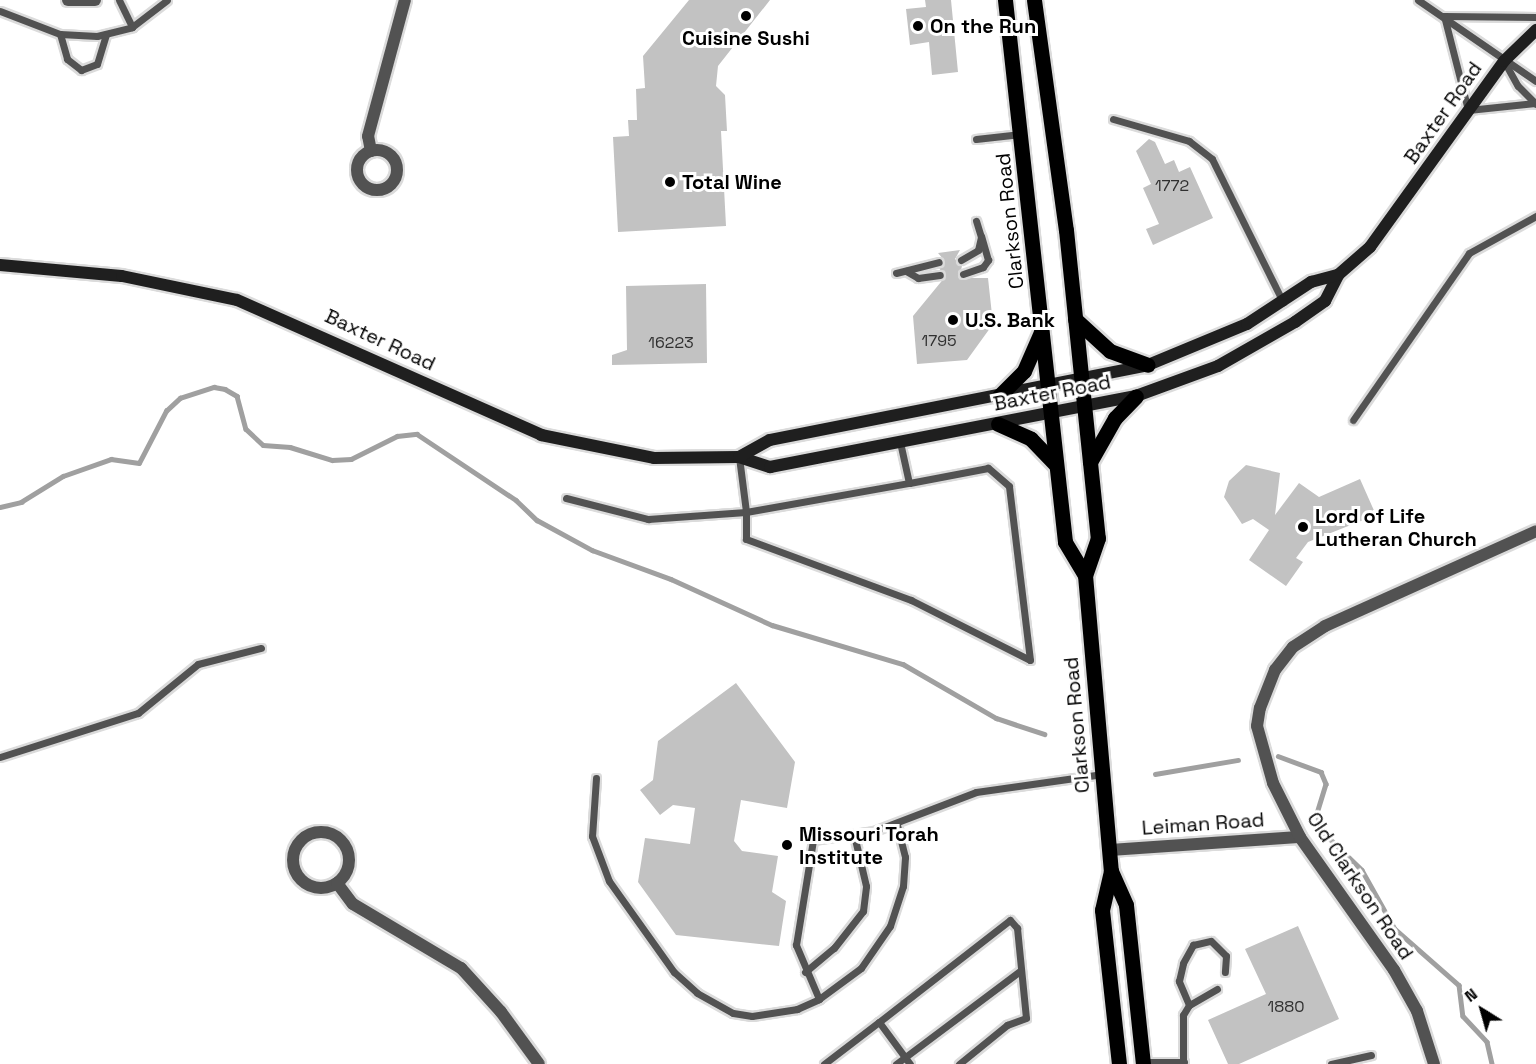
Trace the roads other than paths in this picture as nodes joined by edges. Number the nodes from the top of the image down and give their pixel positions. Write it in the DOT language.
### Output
graph roads {
  1 [pos="68,0"];
  2 [pos="95,0"];
  3 [pos="119,0"];
  4 [pos="167,0"];
  5 [pos="405,0"];
  6 [pos="1005,0"];
  7 [pos="1034,0"];
  8 [pos="1418,0"];
  9 [pos="0,11"];
  10 [pos="1444,16"];
  11 [pos="1536,17"];
  12 [pos="132,27"];
  13 [pos="1536,30"];
  14 [pos="60,34"];
  15 [pos="106,35"];
  16 [pos="1504,61"];
  17 [pos="1536,81"];
  18 [pos="1536,103"];
  19 [pos="1468,110"];
  20 [pos="1113,119"];
  21 [pos="1022,134"];
  22 [pos="976,139"];
  23 [pos="371,151"];
  24 [pos="1536,216"];
  25 [pos="976,221"];
  26 [pos="981,236"];
  27 [pos="961,260"];
  28 [pos="939,262"];
  29 [pos="0,265"];
  30 [pos="905,271"];
  31 [pos="896,273"];
  32 [pos="963,274"];
  33 [pos="940,275"];
  34 [pos="1338,275"];
  35 [pos="1283,302"];
  36 [pos="1076,319"];
  37 [pos="1042,329"];
  38 [pos="1148,365"];
  39 [pos="1082,380"];
  40 [pos="1048,387"];
  41 [pos="999,396"];
  42 [pos="1136,396"];
  43 [pos="1084,406"];
  44 [pos="1051,412"];
  45 [pos="1353,420"];
  46 [pos="998,424"];
  47 [pos="900,442"];
  48 [pos="739,457"];
  49 [pos="1090,462"];
  50 [pos="1056,465"];
  51 [pos="909,483"];
  52 [pos="566,498"];
  53 [pos="746,512"];
  54 [pos="1536,531"];
  55 [pos="1085,575"];
  56 [pos="261,648"];
  57 [pos="0,757"];
  58 [pos="1102,774"];
  59 [pos="596,778"];
  60 [pos="897,824"];
  61 [pos="854,835"];
  62 [pos="1300,837"];
  63 [pos="1109,850"];
  64 [pos="1111,871"];
  65 [pos="337,883"];
  66 [pos="1021,970"];
  67 [pos="805,972"];
  68 [pos="1225,972"];
  69 [pos="1217,989"];
  70 [pos="819,999"];
  71 [pos="1189,1005"];
  72 [pos="879,1022"];
  73 [pos="1115,1027"];
  74 [pos="1371,1055"];
  75 [pos="905,1057"];
  76 [pos="1184,1062"];
  77 [pos="1143,1063"];
  78 [pos="538,1064"];
  79 [pos="824,1064"];
  80 [pos="896,1064"];
  81 [pos="910,1064"];
  82 [pos="959,1064"];
  83 [pos="1119,1064"];
  84 [pos="1331,1064"];
  85 [pos="1434,1064"];
  1 -- 2 [label="street"];
  3 -- 12 [label="lane"];
  4 -- 12 [label="lane"];
  5 -- 23 [label="street"];
  6 -- 21 [label="main road, Clarkson Road"];
  7 -- 36 [label="main road, Clarkson Road"];
  8 -- 10 [label="lane"];
  9 -- 14 [label="lane"];
  10 -- 11 [label="lane"];
  10 -- 16 [label="lane"];
  10 -- 19 [label="lane"];
  12 -- 15 [label="lane"];
  13 -- 16 [label="main road, Baxter Road"];
  14 -- 15 [label="lane"];
  14 -- 15 [label="lane"];
  16 -- 17 [label="lane"];
  16 -- 18 [label="lane"];
  16 -- 19 [label="main road, Baxter Road"];
  18 -- 19 [label="lane"];
  19 -- 34 [label="main road, Baxter Road"];
  20 -- 35 [label="lane"];
  21 -- 22 [label="lane"];
  21 -- 37 [label="main road, Clarkson Road"];
  24 -- 45 [label="lane"];
  25 -- 26 [label="lane"];
  26 -- 27 [label="lane"];
  26 -- 32 [label="lane"];
  28 -- 30 [label="lane"];
  29 -- 48 [label="main road, Baxter Road"];
  30 -- 31 [label="lane"];
  30 -- 33 [label="lane"];
  34 -- 35 [label="main road, Baxter Road"];
  34 -- 42 [label="main road, Baxter Road"];
  35 -- 38 [label="main road, Baxter Road"];
  36 -- 38 [label="main road"];
  36 -- 39 [label="main road, Clarkson Road"];
  37 -- 40 [label="main road, Clarkson Road"];
  37 -- 41 [label="main road"];
  38 -- 39 [label="main road, Baxter Road"];
  39 -- 40 [label="main road, Baxter Road"];
  39 -- 43 [label="main road, Clarkson Road"];
  40 -- 41 [label="main road, Baxter Road"];
  40 -- 44 [label="main road, Clarkson Road"];
  41 -- 48 [label="main road, Baxter Road"];
  42 -- 43 [label="main road, Baxter Road"];
  42 -- 49 [label="main road"];
  43 -- 44 [label="main road, Baxter Road"];
  43 -- 49 [label="main road, Clarkson Road"];
  44 -- 46 [label="main road, Baxter Road"];
  44 -- 50 [label="main road, Clarkson Road"];
  46 -- 47 [label="main road, Baxter Road"];
  46 -- 50 [label="main road"];
  47 -- 48 [label="main road, Baxter Road"];
  47 -- 51 [label="lane"];
  48 -- 53 [label="lane"];
  49 -- 55 [label="main road, Clarkson Road"];
  50 -- 55 [label="main road, Clarkson Road"];
  51 -- 53 [label="lane"];
  51 -- 53 [label="lane"];
  52 -- 53 [label="lane"];
  54 -- 62 [label="street, Old Clarkson Road"];
  55 -- 58 [label="main road, Clarkson Road"];
  56 -- 57 [label="lane"];
  58 -- 60 [label="lane"];
  58 -- 63 [label="main road, Clarkson Road"];
  59 -- 70 [label="lane"];
  60 -- 61 [label="lane"];
  60 -- 70 [label="lane"];
  61 -- 67 [label="lane"];
  61 -- 67 [label="lane"];
  62 -- 63 [label="street, Leiman Road"];
  62 -- 85 [label="street, Old Clarkson Road"];
  63 -- 64 [label="main road, Clarkson Road"];
  64 -- 73 [label="main road, Clarkson Road"];
  64 -- 77 [label="main road, Clarkson Road"];
  65 -- 65 [label="street"];
  65 -- 78 [label="street"];
  66 -- 72 [label="lane"];
  66 -- 75 [label="lane"];
  66 -- 82 [label="lane"];
  67 -- 70 [label="lane"];
  68 -- 71 [label="lane"];
  69 -- 71 [label="lane"];
  71 -- 76 [label="lane"];
  72 -- 75 [label="lane"];
  72 -- 79 [label="lane"];
  73 -- 77 [label="main road"];
  73 -- 83 [label="main road, Clarkson Road"];
  74 -- 84 [label="lane"];
  75 -- 80 [label="lane"];
  75 -- 81 [label="lane"];
  76 -- 77 [label="lane"];
}
